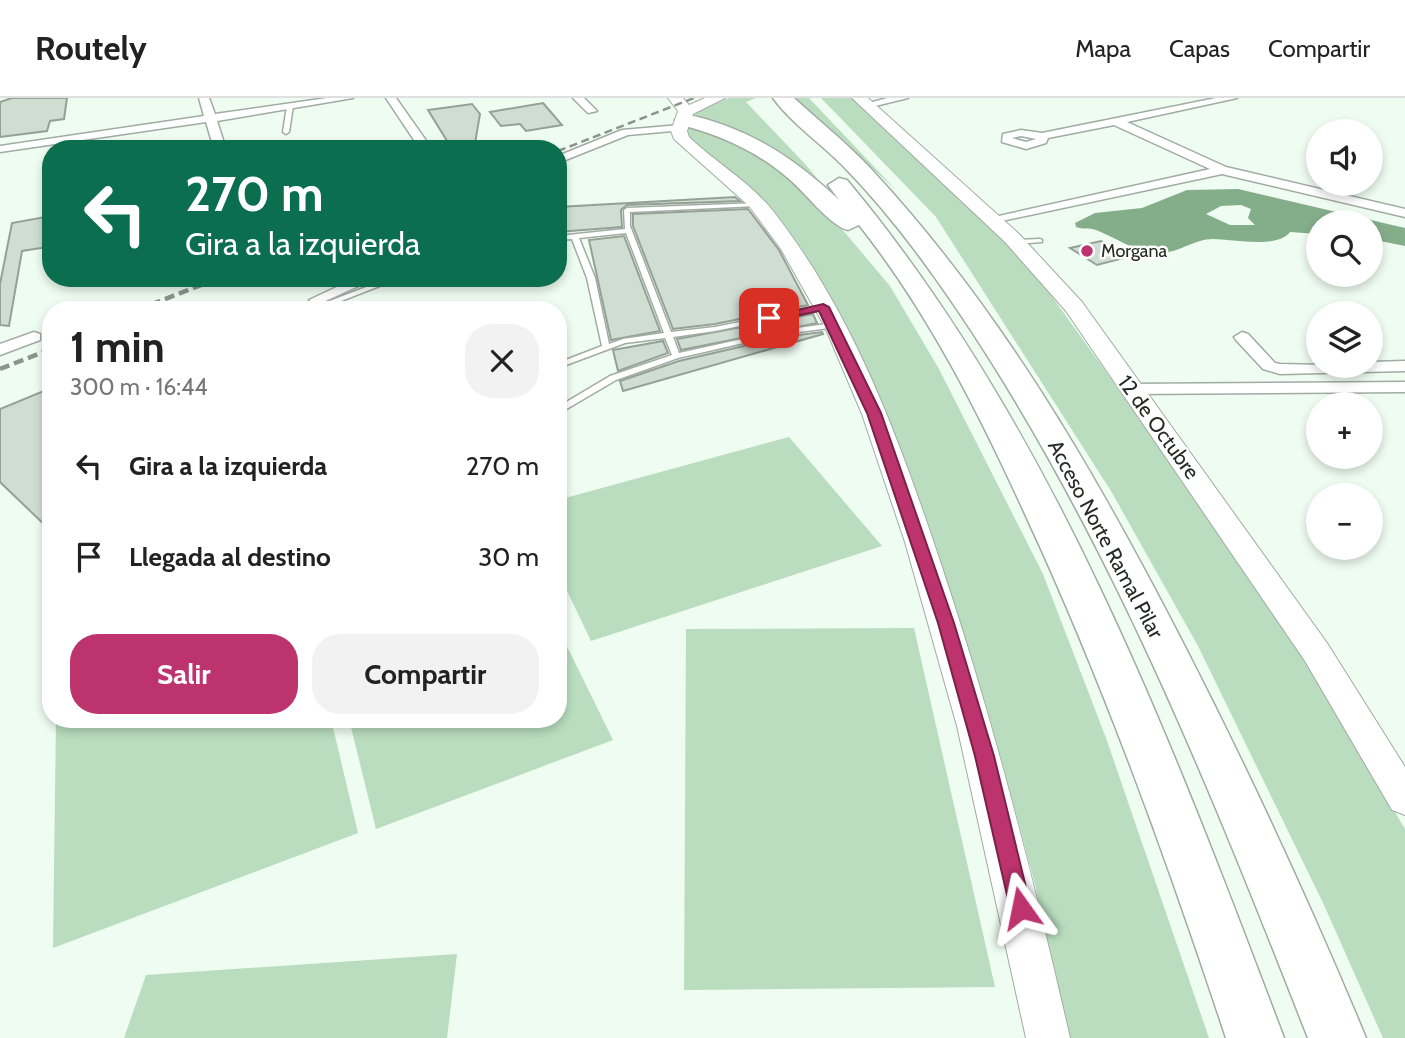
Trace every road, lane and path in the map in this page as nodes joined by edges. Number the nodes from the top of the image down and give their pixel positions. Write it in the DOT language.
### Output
graph roads {
  1 [pos="204,98"];
  2 [pos="348,98"];
  3 [pos="391,98"];
  4 [pos="578,98"];
  5 [pos="718,98"];
  6 [pos="783,98"];
  7 [pos="813,98"];
  8 [pos="903,98"];
  9 [pos="1232,98"];
  10 [pos="757,100"];
  11 [pos="863,101"];
  12 [pos="290,106"];
  13 [pos="592,111"];
  14 [pos="681,114"];
  15 [pos="211,118"];
  16 [pos="1115,121"];
  17 [pos="286,132"];
  18 [pos="1042,136"];
  19 [pos="61,140"];
  20 [pos="217,140"];
  21 [pos="420,140"];
  22 [pos="42,143"];
  23 [pos="0,149"];
  24 [pos="567,156"];
  25 [pos="1222,170"];
  26 [pos="757,204"];
  27 [pos="1405,213"];
  28 [pos="992,219"];
  29 [pos="629,231"];
  30 [pos="567,237"];
  31 [pos="575,237"];
  32 [pos="1040,241"];
  33 [pos="1016,243"];
  34 [pos="350,287"];
  35 [pos="369,287"];
  36 [pos="321,301"];
  37 [pos="325,301"];
  38 [pos="828,316"];
  39 [pos="941,325"];
  40 [pos="669,336"];
  41 [pos="34,337"];
  42 [pos="1242,337"];
  43 [pos="992,342"];
  44 [pos="606,347"];
  45 [pos="0,350"];
  46 [pos="676,356"];
  47 [pos="567,362"];
  48 [pos="1405,366"];
  49 [pos="1405,387"];
  50 [pos="1131,389"];
  51 [pos="567,406"];
  52 [pos="1405,799"];
  53 [pos="1048,1038"];
  54 [pos="1255,1038"];
  55 [pos="1337,1038"];
  1 -- 15 [label="street"];
  2 -- 12 [label="street"];
  3 -- 21 [label="street"];
  4 -- 13 [label="street"];
  5 -- 14 [label="street"];
  6 -- 43 [label="highway, Acceso Norte Ramal Pilar"];
  7 -- 43 [label="highway"];
  8 -- 11 [label="street"];
  9 -- 16 [label="street"];
  10 -- 39 [label="highway, Acceso Norte Ramal Pilar"];
  11 -- 28 [label="street, 12 de Octubre"];
  12 -- 15 [label="street"];
  12 -- 17 [label="lane"];
  14 -- 24 [label="street"];
  14 -- 26 [label="street"];
  14 -- 39 [label="highway"];
  15 -- 19 [label="street"];
  15 -- 20 [label="street"];
  16 -- 18 [label="street"];
  16 -- 25 [label="street"];
  22 -- 23 [label="street"];
  25 -- 27 [label="street"];
  25 -- 28 [label="street"];
  26 -- 29 [label="lane"];
  26 -- 38 [label="street"];
  28 -- 33 [label="street, 12 de Octubre"];
  29 -- 31 [label="lane"];
  29 -- 40 [label="lane"];
  30 -- 31 [label="lane"];
  31 -- 44 [label="lane"];
  32 -- 33 [label="lane"];
  33 -- 50 [label="street, 12 de Octubre"];
  34 -- 36 [label="street"];
  35 -- 37 [label="lane"];
  38 -- 40 [label="lane"];
  38 -- 46 [label="lane"];
  38 -- 53 [label="street"];
  39 -- 54 [label="highway, Acceso Norte Ramal Pilar"];
  40 -- 44 [label="lane"];
  40 -- 46 [label="lane"];
  41 -- 45 [label="street"];
  42 -- 48 [label="street"];
  43 -- 55 [label="highway, Acceso Norte Ramal Pilar"];
  44 -- 47 [label="lane"];
  46 -- 51 [label="lane"];
  49 -- 50 [label="street"];
  50 -- 52 [label="street, 12 de Octubre"];
}
